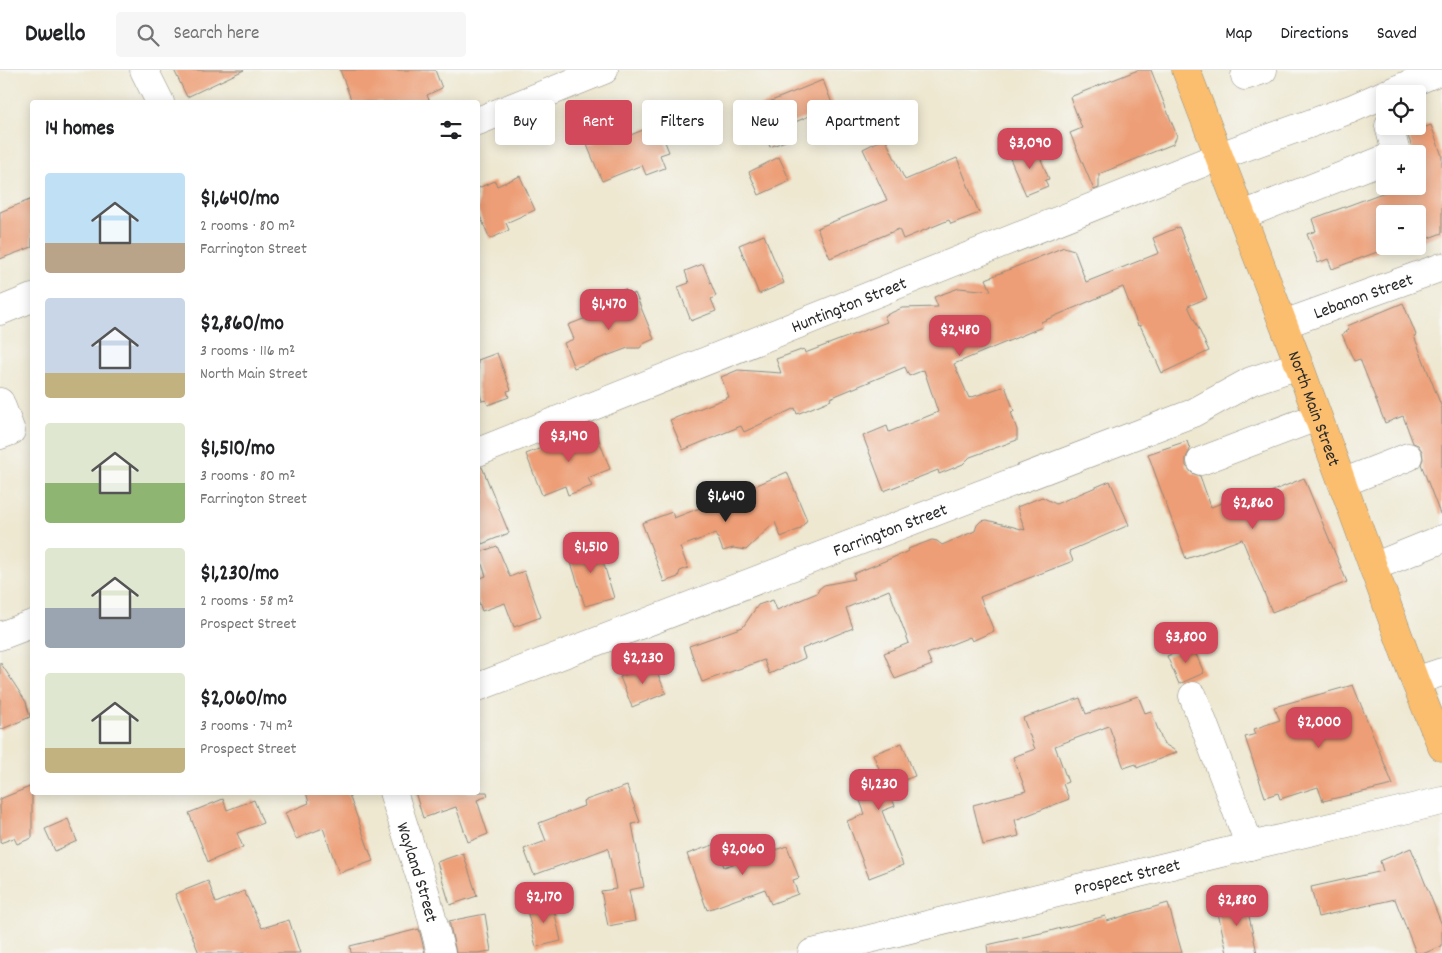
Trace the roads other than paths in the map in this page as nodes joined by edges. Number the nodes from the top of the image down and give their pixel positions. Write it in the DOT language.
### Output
graph roads {
  1 [pos="144,70"];
  2 [pos="604,70"];
  3 [pos="1186,70"];
  4 [pos="1442,70"];
  5 [pos="1412,85"];
  6 [pos="159,100"];
  7 [pos="1376,102"];
  8 [pos="480,120"];
  9 [pos="1220,156"];
  10 [pos="1376,163"];
  11 [pos="1243,215"];
  12 [pos="1442,268"];
  13 [pos="30,299"];
  14 [pos="0,311"];
  15 [pos="1284,324"];
  16 [pos="1299,365"];
  17 [pos="0,402"];
  18 [pos="1317,417"];
  19 [pos="0,435"];
  20 [pos="480,451"];
  21 [pos="1408,457"];
  22 [pos="1201,461"];
  23 [pos="1342,483"];
  24 [pos="1442,539"];
  25 [pos="1373,567"];
  26 [pos="30,625"];
  27 [pos="0,636"];
  28 [pos="1442,672"];
  29 [pos="1415,681"];
  30 [pos="480,686"];
  31 [pos="1193,696"];
  32 [pos="1442,747"];
  33 [pos="394,795"];
  34 [pos="1442,801"];
  35 [pos="1250,846"];
  36 [pos="875,946"];
  37 [pos="441,953"];
  38 [pos="812,953"];
  1 -- 6 [label="street"];
  2 -- 8 [label="street"];
  3 -- 9 [label="main road, North Main Street"];
  4 -- 5 [label="street, Huntington Street"];
  7 -- 9 [label="street, Huntington Street"];
  9 -- 11 [label="main road, North Main Street"];
  9 -- 20 [label="street, Huntington Street"];
  10 -- 11 [label="street"];
  11 -- 15 [label="main road, North Main Street"];
  12 -- 15 [label="street, Lebanon Street"];
  13 -- 14 [label="street"];
  15 -- 16 [label="main road, North Main Street"];
  16 -- 18 [label="main road, North Main Street"];
  16 -- 30 [label="street, Farrington Street"];
  17 -- 19 [label="street"];
  18 -- 22 [label="street"];
  18 -- 23 [label="main road, North Main Street"];
  21 -- 23 [label="street"];
  23 -- 25 [label="main road, North Main Street"];
  24 -- 25 [label="street"];
  25 -- 29 [label="main road, North Main Street"];
  26 -- 27 [label="street"];
  28 -- 29 [label="street"];
  29 -- 32 [label="main road, North Main Street"];
  31 -- 35 [label="street"];
  33 -- 37 [label="street, Wayland Street"];
  34 -- 35 [label="street, Prospect Street"];
  35 -- 36 [label="street, Prospect Street"];
  36 -- 38 [label="street, Prospect Street"];
}
